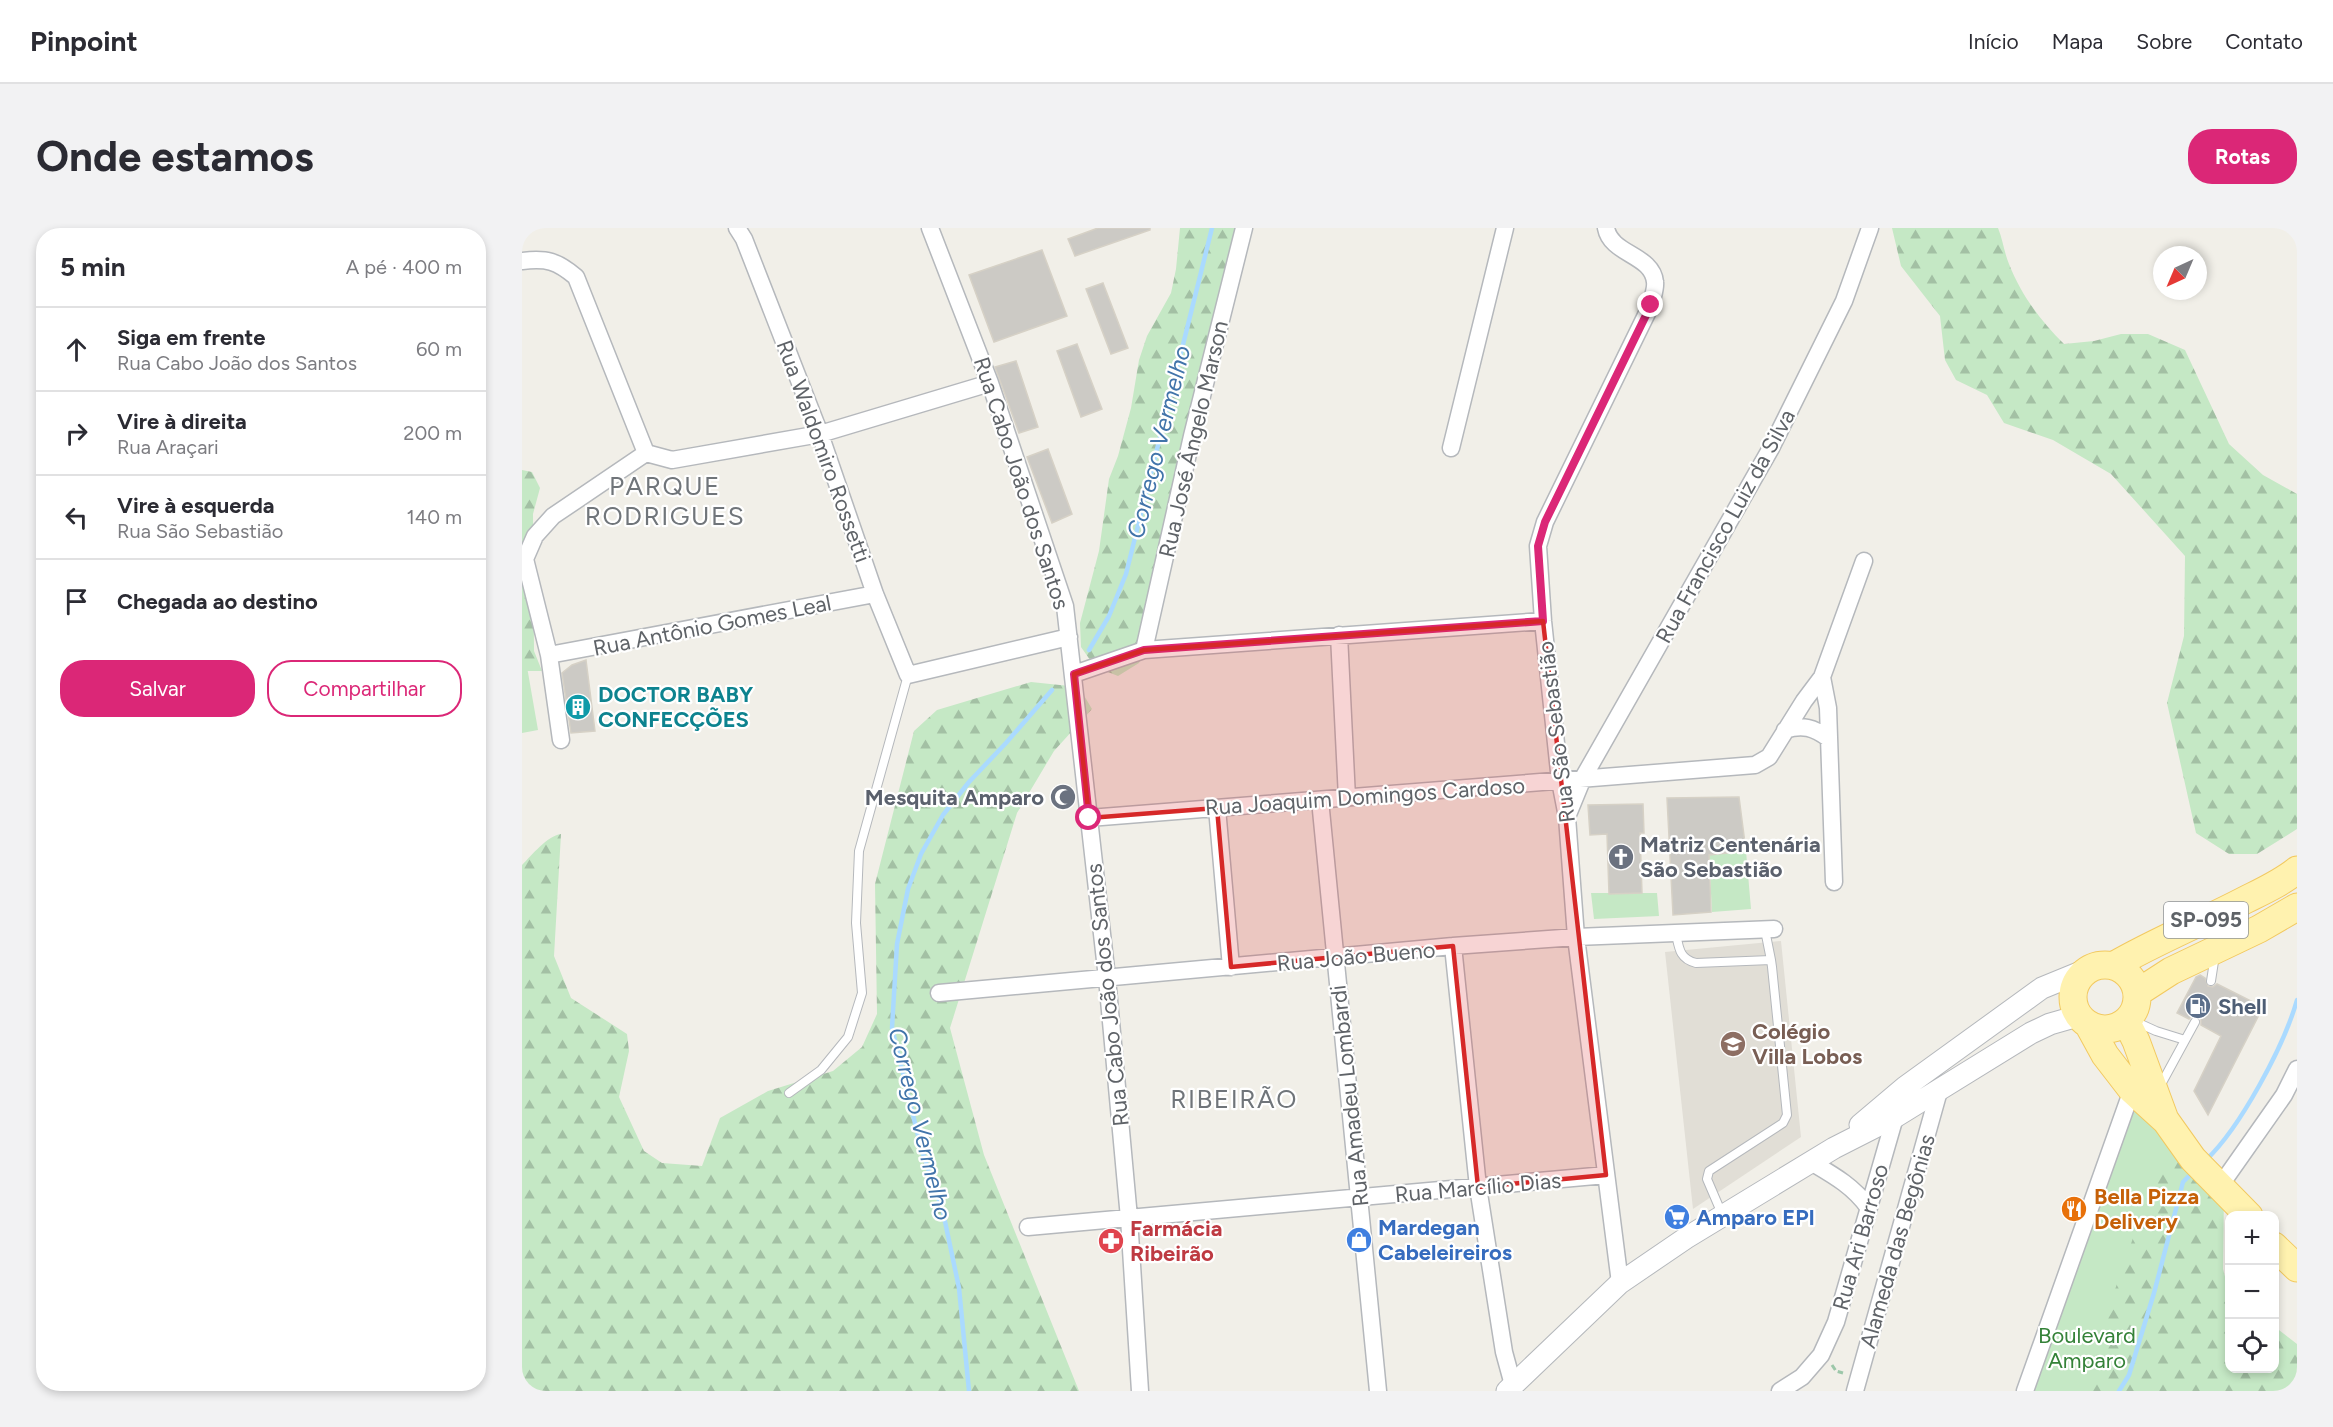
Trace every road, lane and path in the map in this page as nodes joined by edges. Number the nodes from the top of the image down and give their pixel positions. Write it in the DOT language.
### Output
graph roads {
  1 [pos="737,228"];
  2 [pos="930,228"];
  3 [pos="1244,228"];
  4 [pos="1504,228"];
  5 [pos="1606,228"];
  6 [pos="1870,228"];
  7 [pos="522,261"];
  8 [pos="990,383"];
  9 [pos="820,434"];
  10 [pos="1451,448"];
  11 [pos="646,453"];
  12 [pos="1864,561"];
  13 [pos="875,594"];
  14 [pos="1543,621"];
  15 [pos="1339,635"];
  16 [pos="1069,637"];
  17 [pos="1144,650"];
  18 [pos="549,655"];
  19 [pos="1074,674"];
  20 [pos="908,675"];
  21 [pos="1822,677"];
  22 [pos="1785,730"];
  23 [pos="1828,738"];
  24 [pos="561,740"];
  25 [pos="1583,778"];
  26 [pos="1560,781"];
  27 [pos="1347,798"];
  28 [pos="1320,800"];
  29 [pos="1217,808"];
  30 [pos="1567,817"];
  31 [pos="1089,818"];
  32 [pos="2297,870"];
  33 [pos="1834,882"];
  34 [pos="2297,907"];
  35 [pos="1770,930"];
  36 [pos="1676,934"];
  37 [pos="1576,937"];
  38 [pos="1453,946"];
  39 [pos="2216,950"];
  40 [pos="1336,958"];
  41 [pos="1771,960"];
  42 [pos="2113,966"];
  43 [pos="1231,967"];
  44 [pos="2086,970"];
  45 [pos="1107,978"];
  46 [pos="2211,981"];
  47 [pos="939,993"];
  48 [pos="2130,1011"];
  49 [pos="2083,1020"];
  50 [pos="2195,1022"];
  51 [pos="2185,1040"];
  52 [pos="2297,1069"];
  53 [pos="1905,1087"];
  54 [pos="1939,1091"];
  55 [pos="2144,1092"];
  56 [pos="789,1093"];
  57 [pos="1895,1117"];
  58 [pos="1834,1148"];
  59 [pos="1811,1162"];
  60 [pos="2208,1174"];
  61 [pos="1605,1175"];
  62 [pos="1478,1187"];
  63 [pos="1359,1197"];
  64 [pos="1868,1207"];
  65 [pos="2247,1211"];
  66 [pos="1722,1215"];
  67 [pos="1129,1218"];
  68 [pos="1028,1227"];
  69 [pos="2279,1231"];
  70 [pos="2297,1244"];
  71 [pos="2279,1251"];
  72 [pos="2297,1268"];
  73 [pos="1620,1283"];
  74 [pos="1822,1353"];
  75 [pos="1857,1384"];
  76 [pos="1510,1388"];
  77 [pos="1140,1391"];
  78 [pos="1378,1391"];
  79 [pos="1780,1391"];
  80 [pos="2025,1391"];
  1 -- 9 [label="street, Rua Waldomiro Rossetti"];
  2 -- 8 [label="street, Rua Cabo João dos Santos"];
  3 -- 17 [label="street, Rua José Ângelo Marson"];
  4 -- 10 [label="street"];
  5 -- 14 [label="street, Rua São Sebastião"];
  6 -- 25 [label="street, Rua Francisco Luiz da Silva"];
  7 -- 11 [label="street"];
  8 -- 9 [label="street"];
  8 -- 16 [label="street, Rua Cabo João dos Santos"];
  9 -- 11 [label="street"];
  9 -- 13 [label="street, Rua Waldomiro Rossetti"];
  11 -- 18 [label="street"];
  12 -- 21 [label="street, Rua Joaquim Domingos Cardoso"];
  13 -- 18 [label="street, Rua Antônio Gomes Leal"];
  13 -- 20 [label="street, Rua Waldomiro Rossetti"];
  14 -- 15 [label="street"];
  14 -- 26 [label="street, Rua São Sebastião"];
  15 -- 17 [label="street"];
  15 -- 27 [label="street"];
  16 -- 19 [label="street, Rua Cabo João dos Santos"];
  16 -- 20 [label="street"];
  17 -- 19 [label="street"];
  18 -- 24 [label="street"];
  19 -- 31 [label="street, Rua Cabo João dos Santos"];
  20 -- 56 [label="lane"];
  21 -- 22 [label="street, Rua Joaquim Domingos Cardoso"];
  21 -- 23 [label="street"];
  22 -- 23 [label="street"];
  22 -- 25 [label="street, Rua Joaquim Domingos Cardoso"];
  23 -- 33 [label="street"];
  25 -- 26 [label="street, Rua Joaquim Domingos Cardoso"];
  25 -- 30 [label="street, Rua Francisco Luiz da Silva"];
  26 -- 27 [label="street, Rua Joaquim Domingos Cardoso"];
  26 -- 30 [label="street, Rua São Sebastião"];
  27 -- 28 [label="street, Rua Joaquim Domingos Cardoso"];
  28 -- 29 [label="street, Rua Joaquim Domingos Cardoso"];
  28 -- 40 [label="street, Rua Amadeu Lombardi"];
  29 -- 31 [label="street, Rua Joaquim Domingos Cardoso"];
  29 -- 43 [label="street"];
  30 -- 37 [label="street, Rua São Sebastião"];
  31 -- 45 [label="street, Rua Cabo João dos Santos"];
  32 -- 42 [label="main road, SP-095"];
  34 -- 39 [label="main road, SP-095"];
  35 -- 36 [label="street, Rua João Bueno"];
  35 -- 41 [label="lane"];
  36 -- 37 [label="street, Rua João Bueno"];
  36 -- 41 [label="lane"];
  37 -- 38 [label="street, Rua João Bueno"];
  37 -- 61 [label="street, Rua São Sebastião"];
  38 -- 40 [label="street, Rua João Bueno"];
  38 -- 62 [label="street"];
  39 -- 46 [label="lane"];
  39 -- 48 [label="main road, SP-095"];
  40 -- 43 [label="street, Rua João Bueno"];
  40 -- 63 [label="street, Rua Amadeu Lombardi"];
  41 -- 66 [label="lane"];
  42 -- 44 [label="main road, SP-095"];
  42 -- 48 [label="main road"];
  43 -- 45 [label="street, Rua João Bueno"];
  44 -- 49 [label="main road"];
  44 -- 53 [label="street"];
  45 -- 47 [label="street, Rua João Bueno"];
  45 -- 67 [label="street, Rua Cabo João dos Santos"];
  48 -- 49 [label="main road, SP-095"];
  48 -- 51 [label="lane"];
  48 -- 55 [label="main road"];
  49 -- 54 [label="street"];
  49 -- 55 [label="main road"];
  50 -- 51 [label="lane"];
  51 -- 55 [label="lane"];
  52 -- 60 [label="street"];
  53 -- 57 [label="street"];
  53 -- 58 [label="street"];
  54 -- 57 [label="street"];
  54 -- 75 [label="street, Alameda das Begônias"];
  55 -- 60 [label="main road"];
  55 -- 80 [label="street"];
  57 -- 58 [label="street"];
  57 -- 64 [label="street, Rua Ari Barroso"];
  58 -- 59 [label="street"];
  59 -- 64 [label="street"];
  59 -- 66 [label="street"];
  60 -- 65 [label="main road"];
  61 -- 62 [label="street, Rua Marcílio Dias"];
  61 -- 73 [label="street, Rua São Sebastião"];
  62 -- 63 [label="street, Rua Marcílio Dias"];
  62 -- 76 [label="street"];
  63 -- 67 [label="street, Rua Marcílio Dias"];
  63 -- 78 [label="street, Rua Amadeu Lombardi"];
  64 -- 74 [label="street, Rua Ari Barroso"];
  66 -- 73 [label="street"];
  67 -- 68 [label="street, Rua Marcílio Dias"];
  67 -- 77 [label="street, Rua Cabo João dos Santos"];
  69 -- 70 [label="main road"];
  71 -- 72 [label="main road"];
  73 -- 76 [label="street"];
  74 -- 75 [label="path"];
  74 -- 79 [label="street, Rua Ari Barroso"];
}
